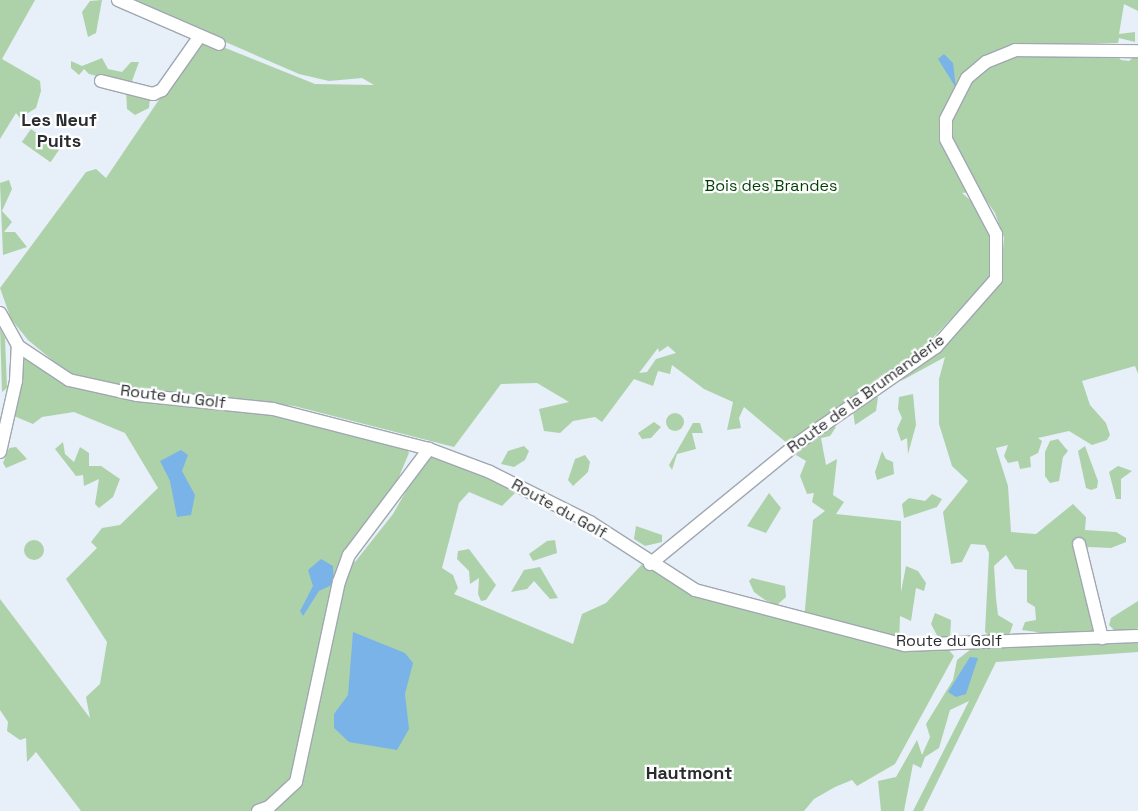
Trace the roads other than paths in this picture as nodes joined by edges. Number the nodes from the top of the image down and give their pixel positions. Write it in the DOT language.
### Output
graph roads {
  1 [pos="118,0"];
  2 [pos="200,36"];
  3 [pos="219,44"];
  4 [pos="1138,51"];
  5 [pos="101,80"];
  6 [pos="0,313"];
  7 [pos="18,346"];
  8 [pos="429,449"];
  9 [pos="0,452"];
  10 [pos="1079,544"];
  11 [pos="650,564"];
  12 [pos="1138,636"];
  13 [pos="1102,638"];
  14 [pos="258,811"];
  1 -- 2 [label="street"];
  2 -- 3 [label="street"];
  2 -- 5 [label="street"];
  4 -- 11 [label="street, Route de la Brumanderie"];
  6 -- 7 [label="street, Route du Golf"];
  7 -- 8 [label="street, Route du Golf"];
  7 -- 9 [label="street"];
  8 -- 11 [label="street, Route du Golf"];
  8 -- 14 [label="street"];
  10 -- 13 [label="street"];
  11 -- 13 [label="street, Route du Golf"];
  12 -- 13 [label="street, Route du Golf"];
}
